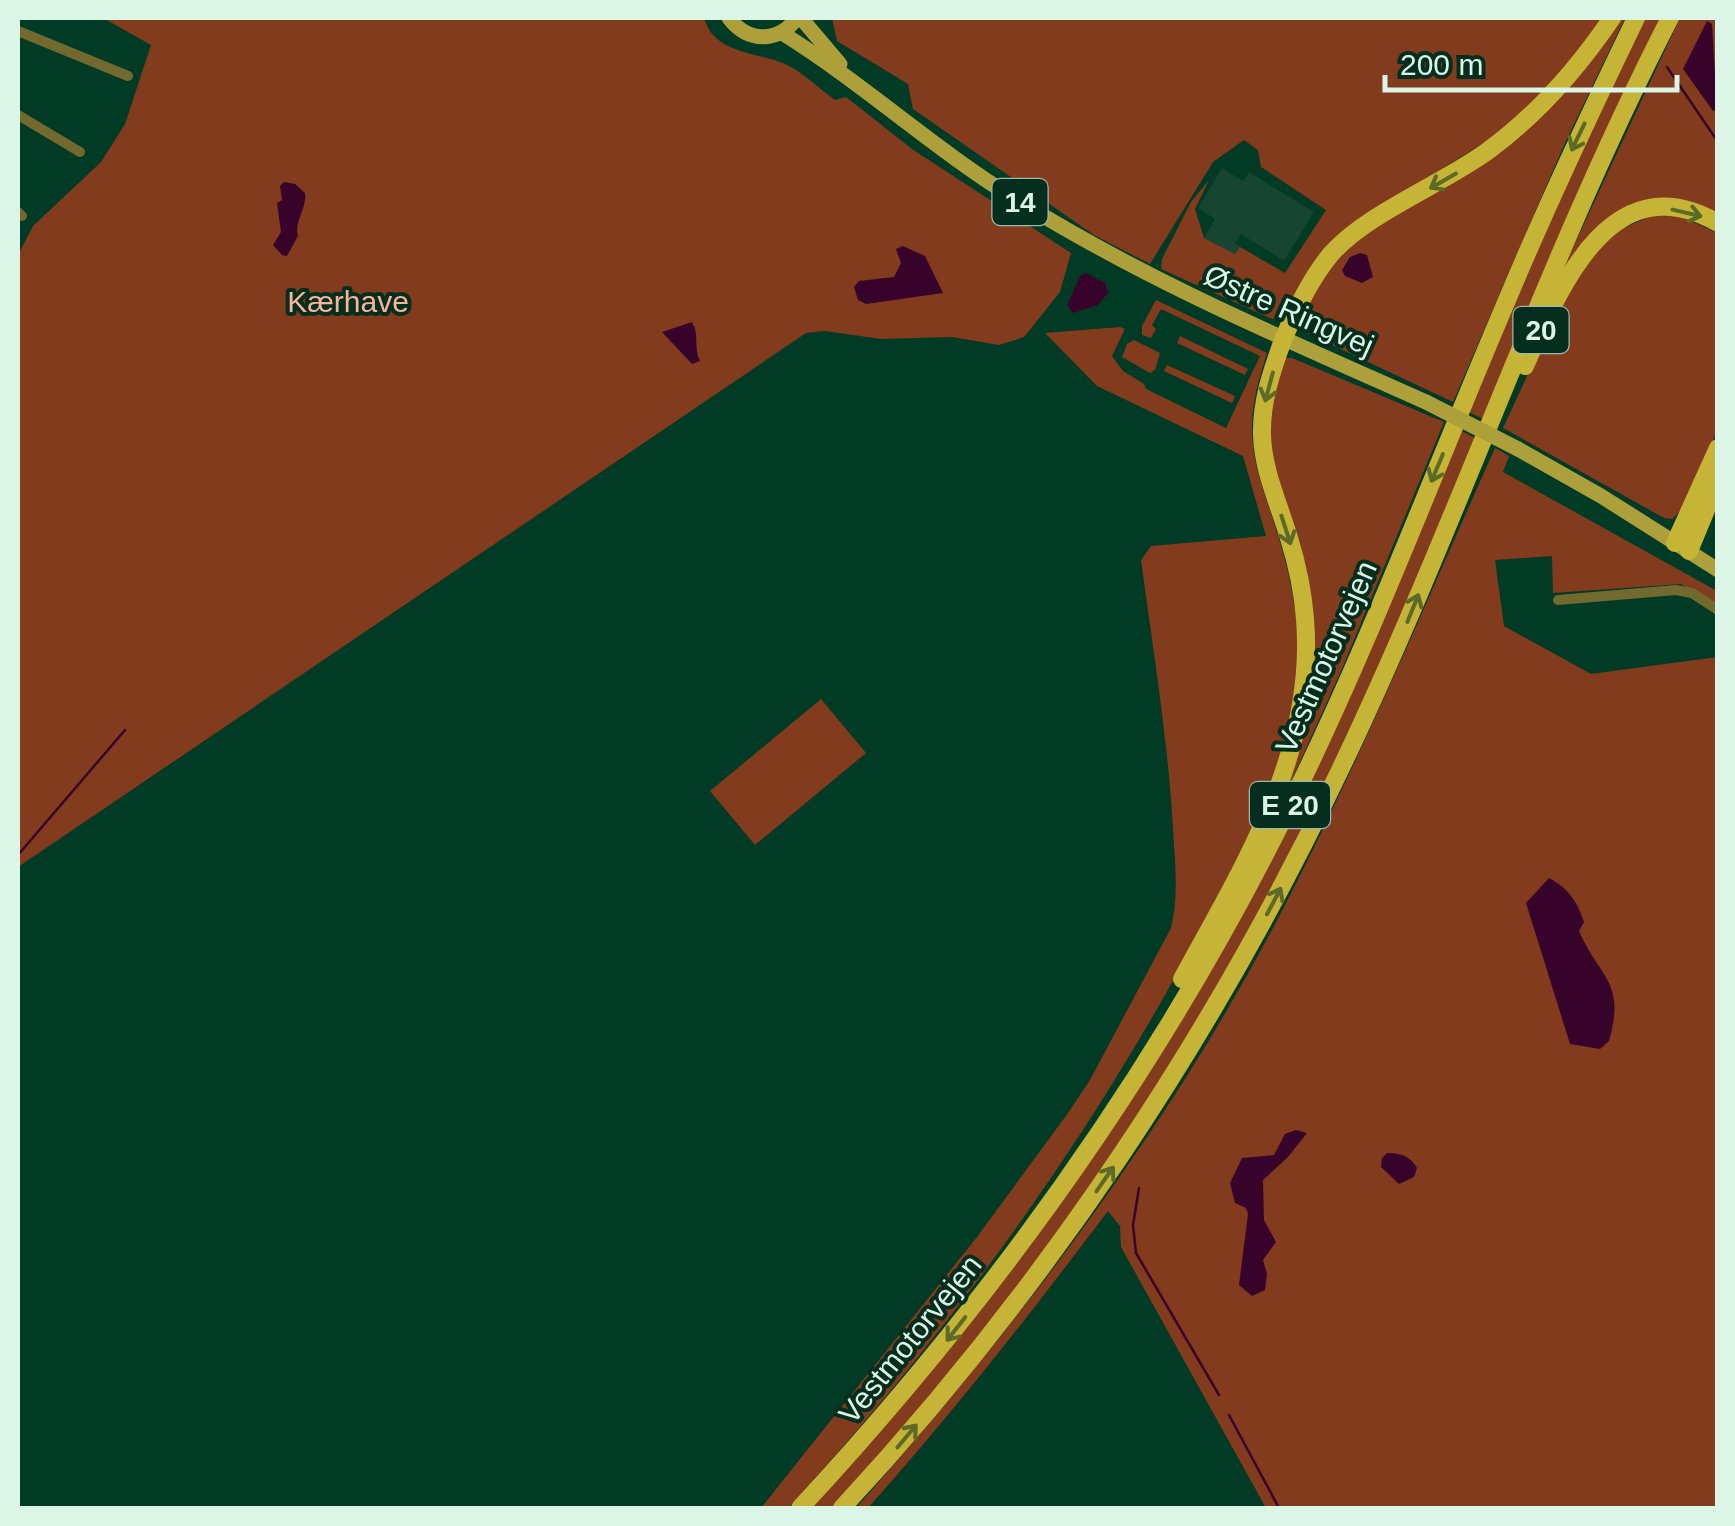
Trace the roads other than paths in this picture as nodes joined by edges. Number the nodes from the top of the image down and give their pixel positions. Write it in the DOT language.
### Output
graph roads {
  1 [pos="729,18"];
  2 [pos="799,18"];
  3 [pos="1612,18"];
  4 [pos="1636,18"];
  5 [pos="1670,18"];
  6 [pos="18,31"];
  7 [pos="782,32"];
  8 [pos="128,76"];
  9 [pos="852,79"];
  10 [pos="18,116"];
  11 [pos="80,152"];
  12 [pos="1718,224"];
  13 [pos="1284,339"];
  14 [pos="1718,448"];
  15 [pos="1718,481"];
  16 [pos="1438,546"];
  17 [pos="1682,547"];
  18 [pos="1718,570"];
  19 [pos="1558,600"];
  20 [pos="1718,610"];
  21 [pos="1033,1228"];
  22 [pos="800,1508"];
  23 [pos="842,1508"];
  1 -- 7 [label="main road, 14"];
  2 -- 7 [label="main road"];
  2 -- 9 [label="main road, Østre Ringvej / 14"];
  3 -- 13 [label="highway, one-way"];
  4 -- 21 [label="highway, Vestmotorvejen / E 20, one-way"];
  5 -- 16 [label="highway, Vestmotorvejen / E 20"];
  6 -- 8 [label="street"];
  7 -- 9 [label="main road, Østre Ringvej / 14"];
  9 -- 13 [label="main road, Østre Ringvej / 14"];
  10 -- 11 [label="street"];
  16 -- 12 [label="highway, 20, one-way"];
  13 -- 17 [label="main road, Østre Ringvej / 14, bridge"];
  13 -- 21 [label="highway, E 20, one-way"];
  14 -- 17 [label="highway"];
  15 -- 17 [label="highway"];
  23 -- 16 [label="highway, Vestmotorvejen / E 20, one-way"];
  17 -- 18 [label="main road, Østre Ringvej / 14"];
  19 -- 20 [label="street"];
  21 -- 22 [label="highway, Vestmotorvejen / E 20, one-way"];
}
